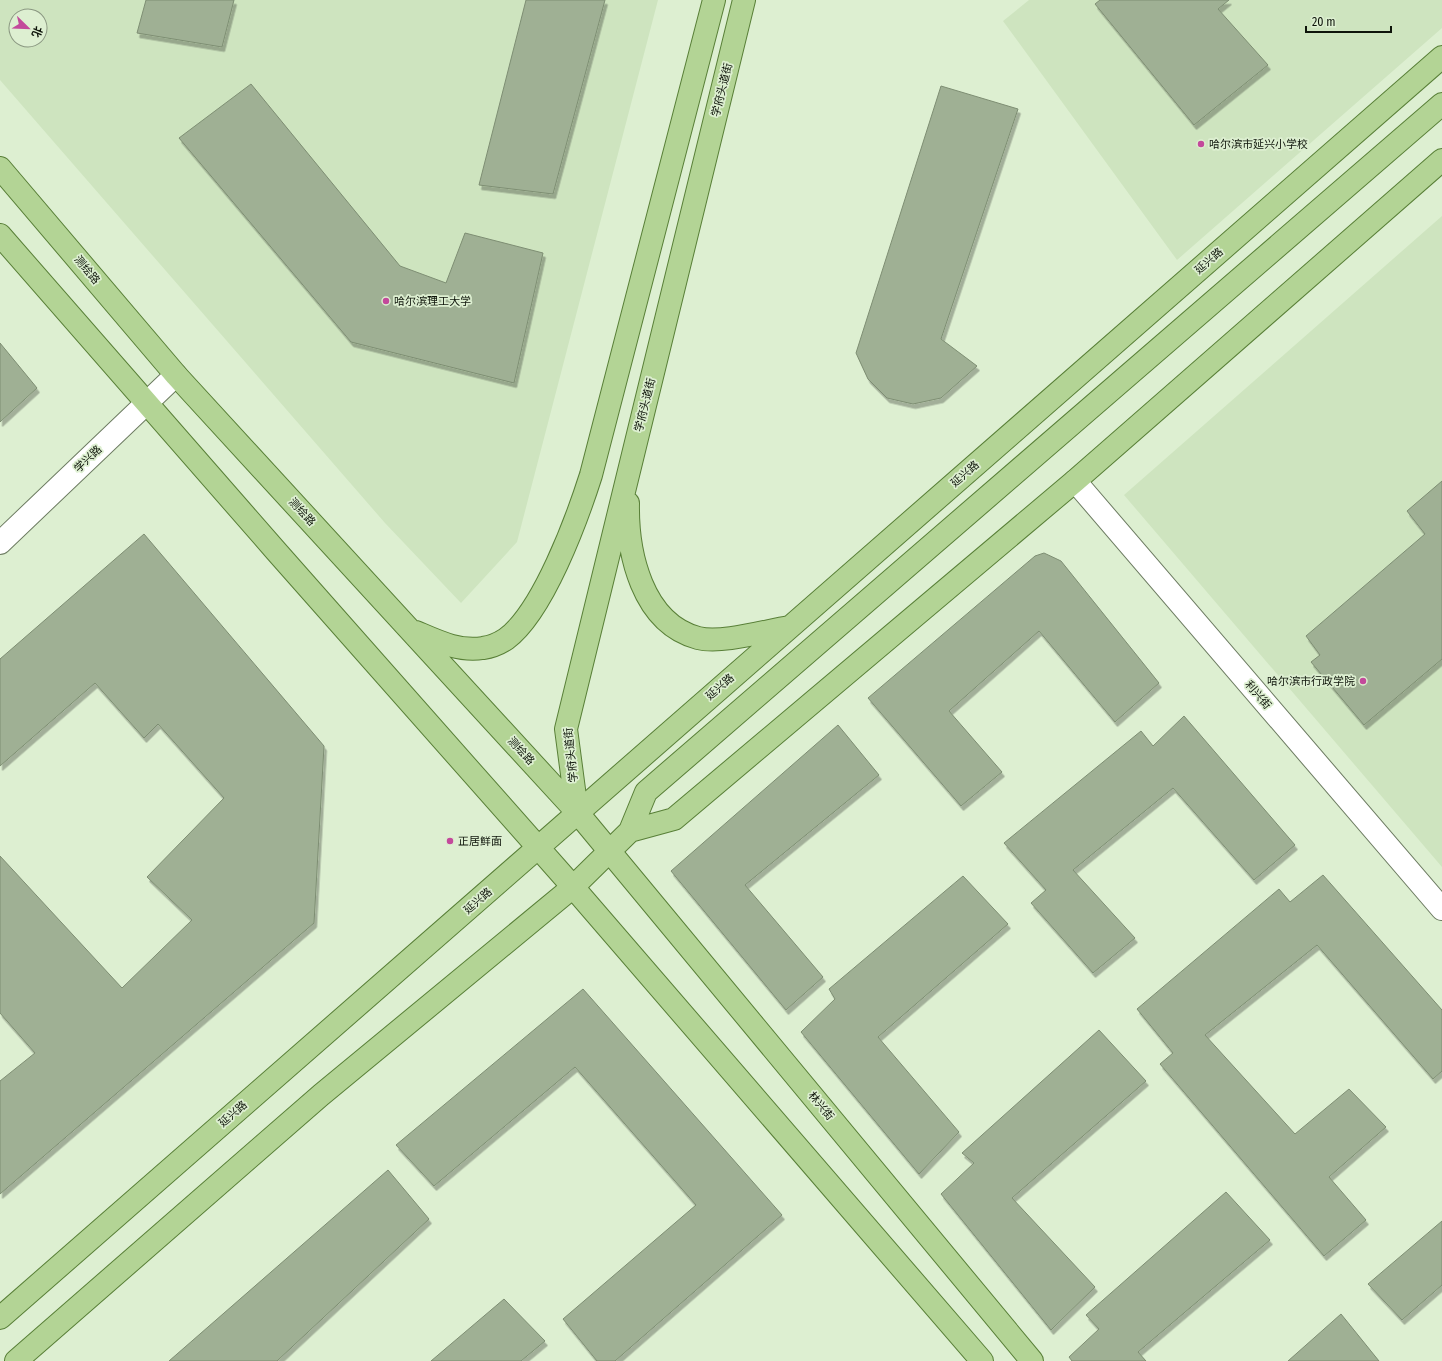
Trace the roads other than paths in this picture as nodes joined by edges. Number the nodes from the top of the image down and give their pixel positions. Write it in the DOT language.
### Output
graph roads {
  1 [pos="714,0"];
  2 [pos="744,0"];
  3 [pos="1442,57"];
  4 [pos="1442,104"];
  5 [pos="1442,160"];
  6 [pos="0,168"];
  7 [pos="0,235"];
  8 [pos="176,375"];
  9 [pos="146,402"];
  10 [pos="629,466"];
  11 [pos="1075,481"];
  12 [pos="0,543"];
  13 [pos="789,627"];
  14 [pos="410,630"];
  15 [pos="577,812"];
  16 [pos="630,831"];
  17 [pos="538,849"];
  18 [pos="610,851"];
  19 [pos="573,887"];
  20 [pos="1442,909"];
  21 [pos="0,1318"];
  22 [pos="16,1361"];
  23 [pos="982,1361"];
  24 [pos="1032,1361"];
  1 -- 14 [label="main road"];
  2 -- 10 [label="main road, 学府头道街"];
  3 -- 13 [label="main road, 延兴路"];
  4 -- 16 [label="main road"];
  5 -- 11 [label="main road"];
  6 -- 8 [label="main road, 测绘路"];
  7 -- 9 [label="main road"];
  8 -- 9 [label="street, 学兴路"];
  8 -- 14 [label="main road, 测绘路"];
  9 -- 12 [label="street, 学兴路"];
  9 -- 17 [label="main road"];
  10 -- 13 [label="main road"];
  10 -- 15 [label="main road, 学府头道街"];
  11 -- 16 [label="main road"];
  11 -- 20 [label="street, 利兴街"];
  13 -- 15 [label="main road, 延兴路"];
  14 -- 15 [label="main road, 测绘路"];
  15 -- 17 [label="main road, 延兴路"];
  15 -- 18 [label="main road, 测绘路"];
  16 -- 18 [label="main road"];
  17 -- 19 [label="main road"];
  17 -- 21 [label="main road, 延兴路"];
  18 -- 19 [label="main road"];
  18 -- 24 [label="main road, 林兴街"];
  19 -- 22 [label="main road"];
  19 -- 23 [label="main road"];
}
